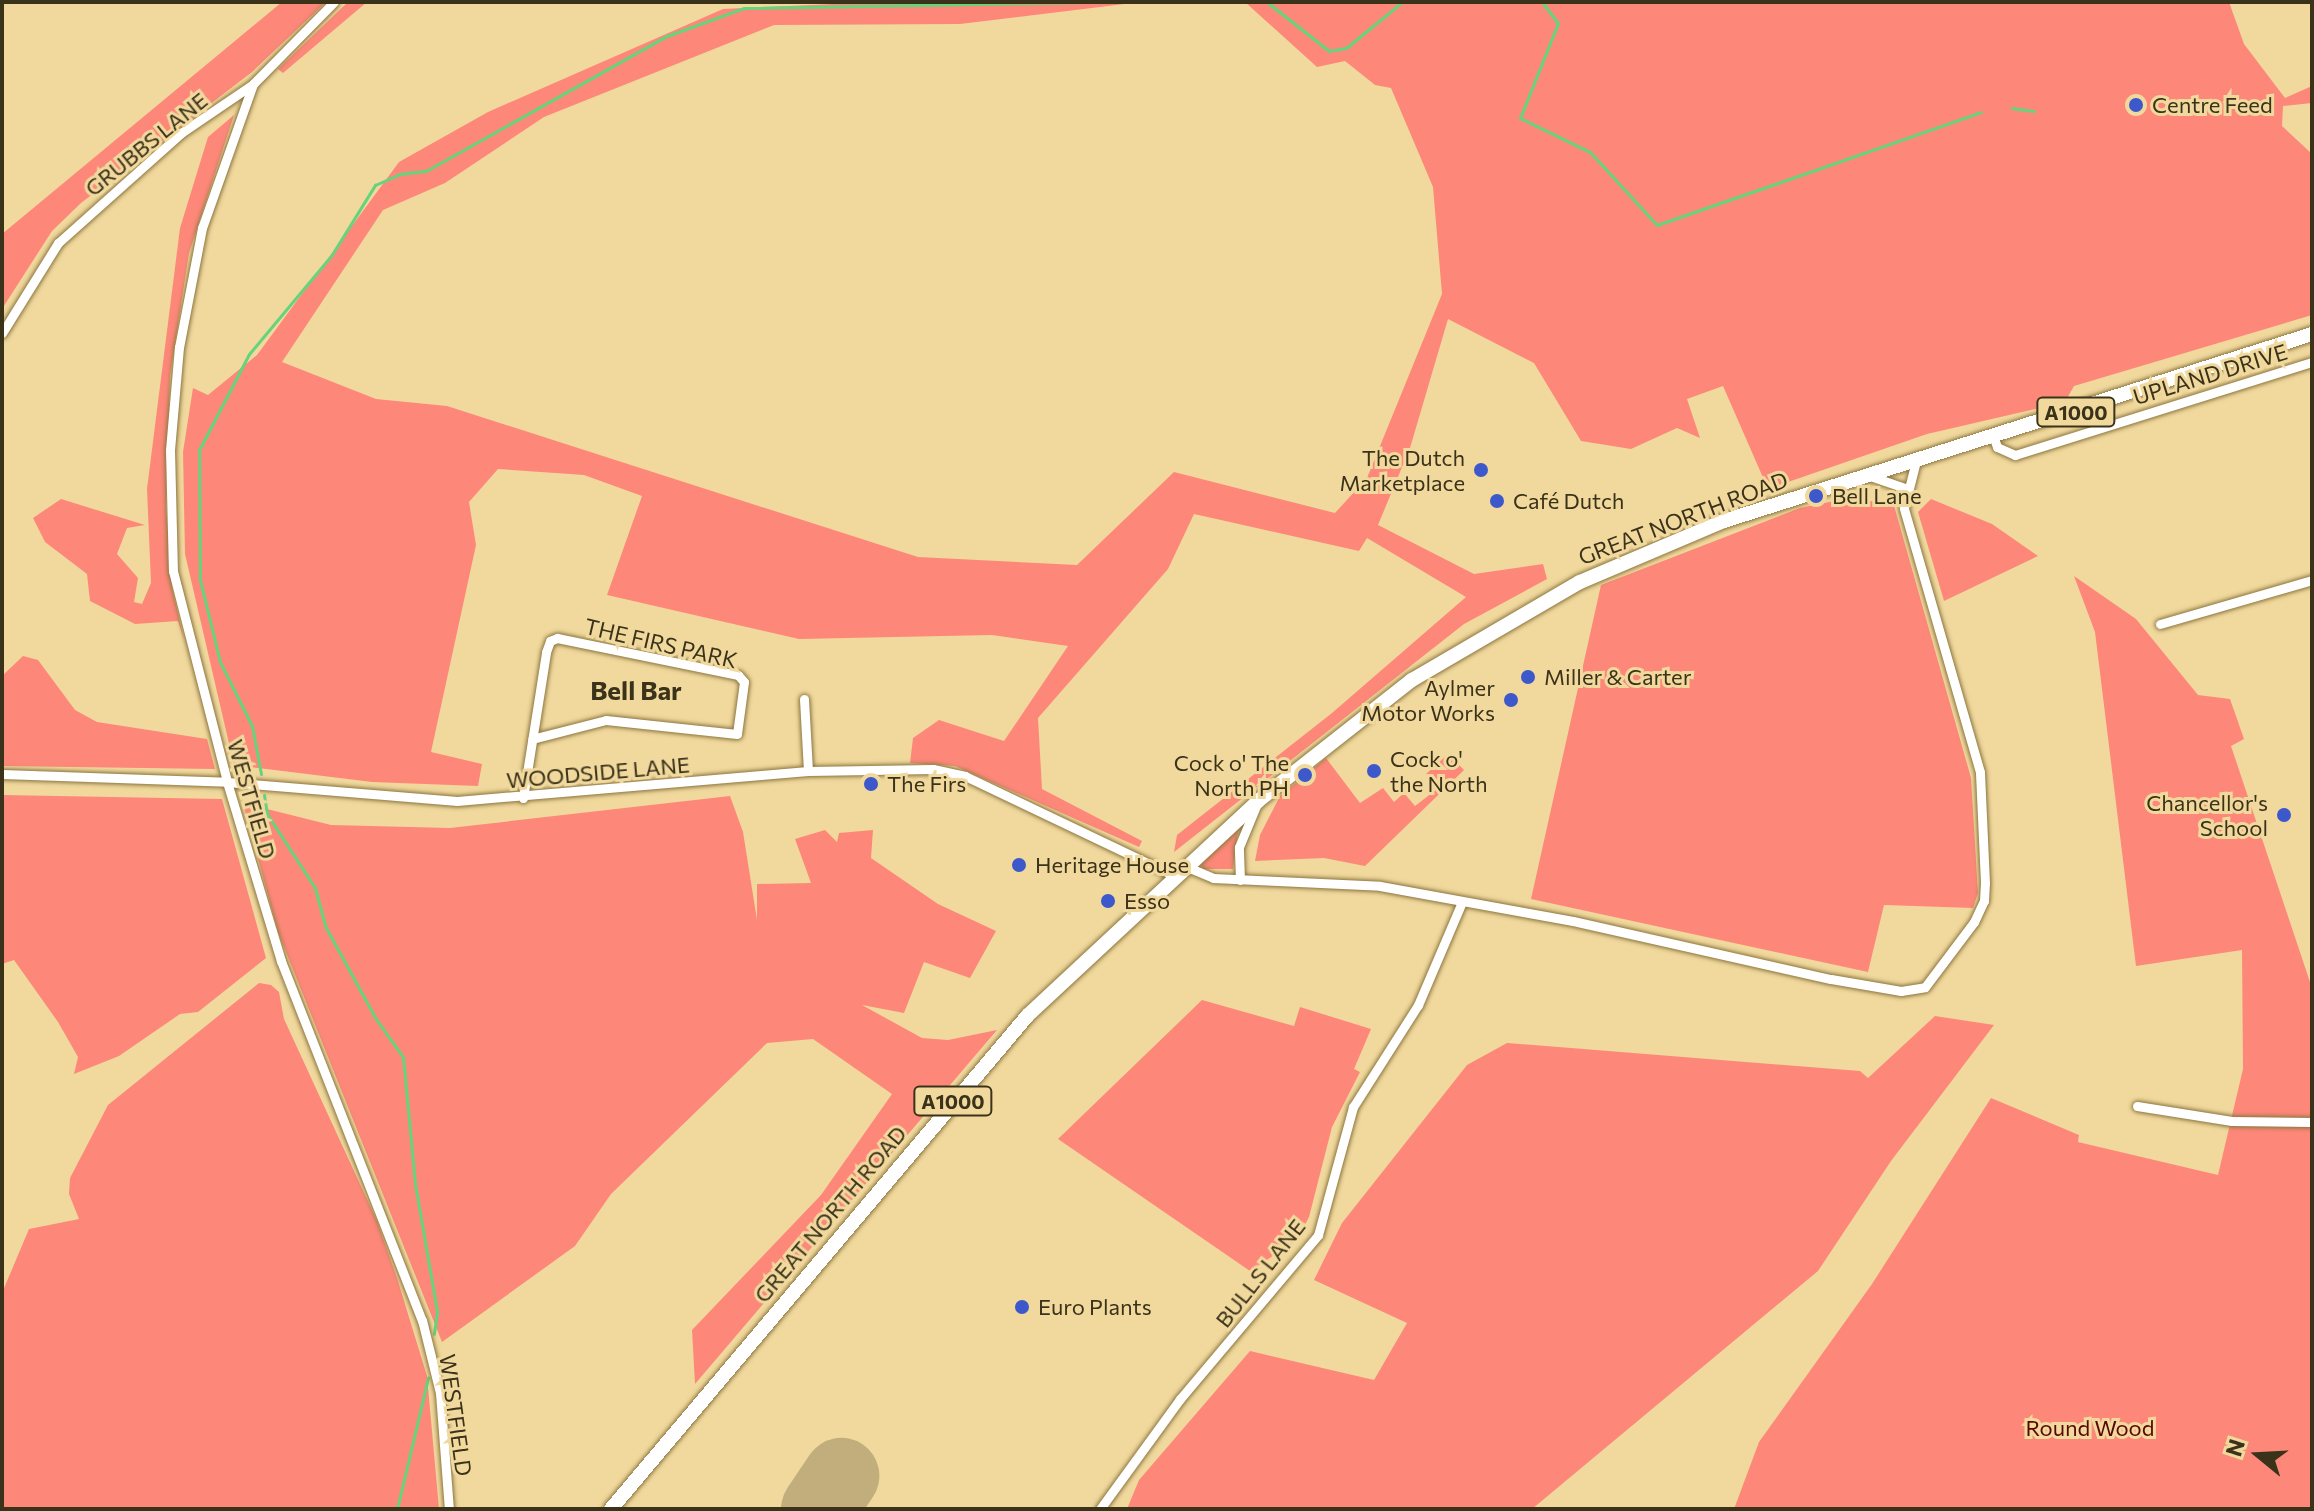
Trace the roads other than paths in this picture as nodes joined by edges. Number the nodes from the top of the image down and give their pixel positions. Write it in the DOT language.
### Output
graph roads {
  1 [pos="334,2"];
  2 [pos="253,84"];
  3 [pos="2,333"];
  4 [pos="2312,334"];
  5 [pos="2312,362"];
  6 [pos="1992,433"];
  7 [pos="1917,457"];
  8 [pos="1864,474"];
  9 [pos="1908,489"];
  10 [pos="2312,580"];
  11 [pos="2160,624"];
  12 [pos="804,699"];
  13 [pos="532,739"];
  14 [pos="808,771"];
  15 [pos="2,774"];
  16 [pos="227,782"];
  17 [pos="523,798"];
  18 [pos="1258,801"];
  19 [pos="1180,871"];
  20 [pos="1240,880"];
  21 [pos="1461,904"];
  22 [pos="2137,1106"];
  23 [pos="2312,1122"];
  24 [pos="449,1509"];
  25 [pos="611,1509"];
  26 [pos="1100,1509"];
  1 -- 2 [label="street, GRUBBS LANE"];
  2 -- 3 [label="street, GRUBBS LANE"];
  2 -- 16 [label="street, WESTFIELD"];
  4 -- 6 [label="main road, GREAT NORTH ROAD / A1000"];
  5 -- 6 [label="street, UPLAND DRIVE"];
  6 -- 7 [label="main road, GREAT NORTH ROAD / A1000"];
  7 -- 8 [label="main road, GREAT NORTH ROAD / A1000"];
  7 -- 9 [label="street"];
  8 -- 9 [label="street"];
  8 -- 18 [label="main road, GREAT NORTH ROAD / A1000"];
  9 -- 21 [label="street"];
  10 -- 11 [label="street"];
  12 -- 14 [label="street"];
  13 -- 13 [label="street, THE FIRS PARK"];
  13 -- 17 [label="street, THE FIRS PARK"];
  14 -- 17 [label="street, WOODSIDE LANE"];
  14 -- 19 [label="street, WOODSIDE LANE"];
  15 -- 16 [label="street, WOODSIDE LANE"];
  16 -- 17 [label="street, WOODSIDE LANE"];
  16 -- 24 [label="street, WESTFIELD"];
  18 -- 19 [label="main road, GREAT NORTH ROAD / A1000"];
  18 -- 20 [label="street"];
  19 -- 20 [label="street"];
  19 -- 25 [label="main road, GREAT NORTH ROAD / A1000"];
  20 -- 21 [label="street"];
  21 -- 26 [label="street, BULLS LANE"];
  22 -- 23 [label="street"];
}
